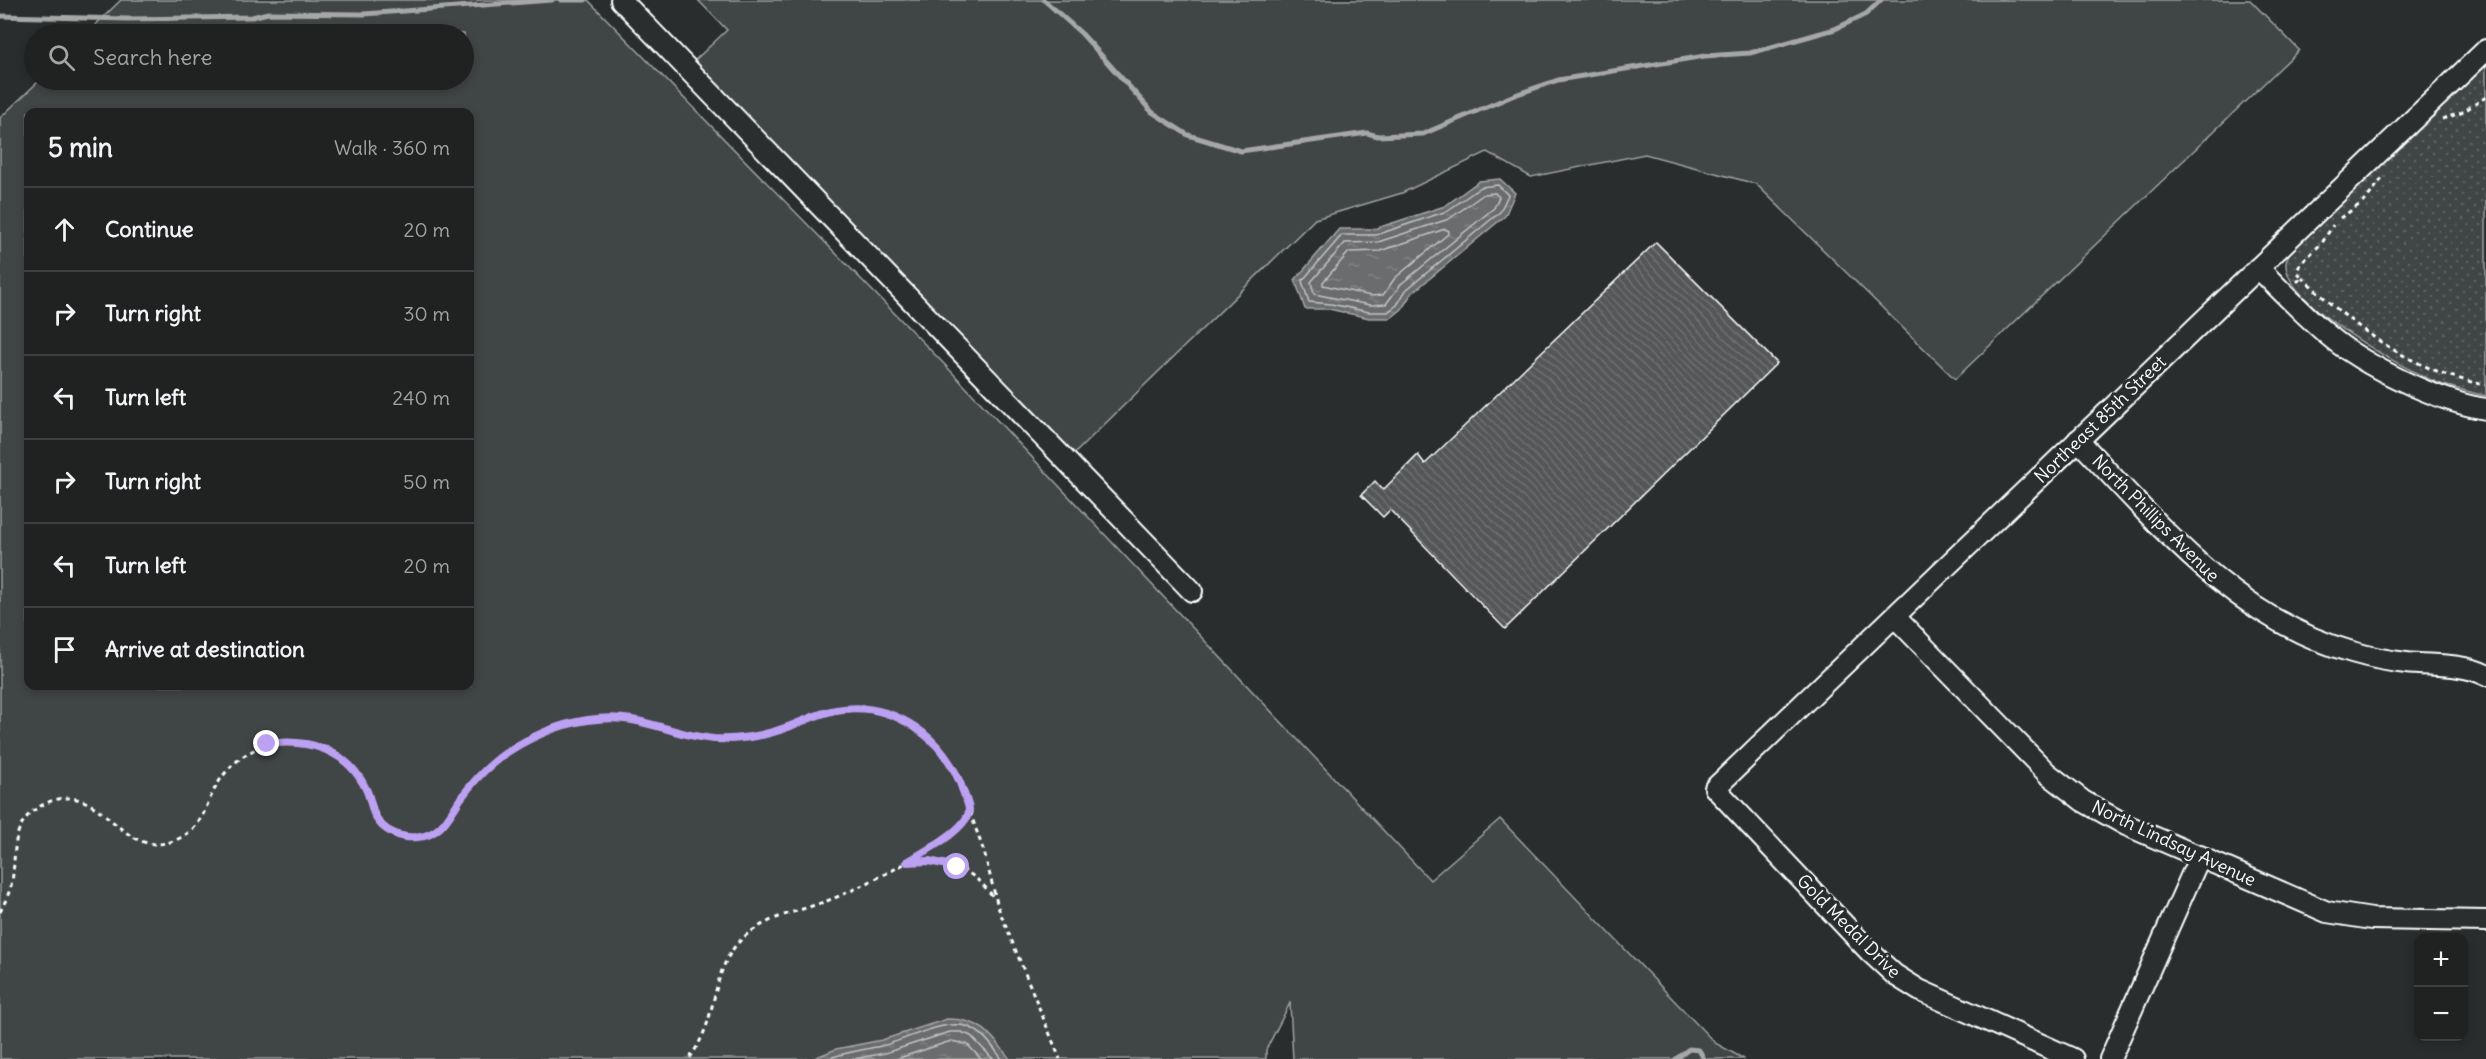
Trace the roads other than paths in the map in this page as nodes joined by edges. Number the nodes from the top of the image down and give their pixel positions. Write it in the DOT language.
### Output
graph roads {
  1 [pos="621,0"];
  2 [pos="2486,50"];
  3 [pos="2258,268"];
  4 [pos="2486,409"];
  5 [pos="2078,440"];
  6 [pos="1192,591"];
  7 [pos="1895,617"];
  8 [pos="2481,668"];
  9 [pos="1715,789"];
  10 [pos="2200,856"];
  11 [pos="2486,921"];
  12 [pos="2073,1059"];
  13 [pos="2110,1059"];
  1 -- 6 [label="street"];
  2 -- 3 [label="street, Northeast 85th Street"];
  3 -- 4 [label="street"];
  3 -- 5 [label="street, Northeast 85th Street"];
  5 -- 7 [label="street, Northeast 85th Street"];
  5 -- 8 [label="street, North Phillips Avenue"];
  7 -- 9 [label="street, Northeast 85th Street"];
  7 -- 10 [label="street, North Lindsay Avenue"];
  9 -- 12 [label="street, Gold Medal Drive"];
  10 -- 11 [label="street, North Lindsay Avenue"];
  10 -- 13 [label="street"];
}
